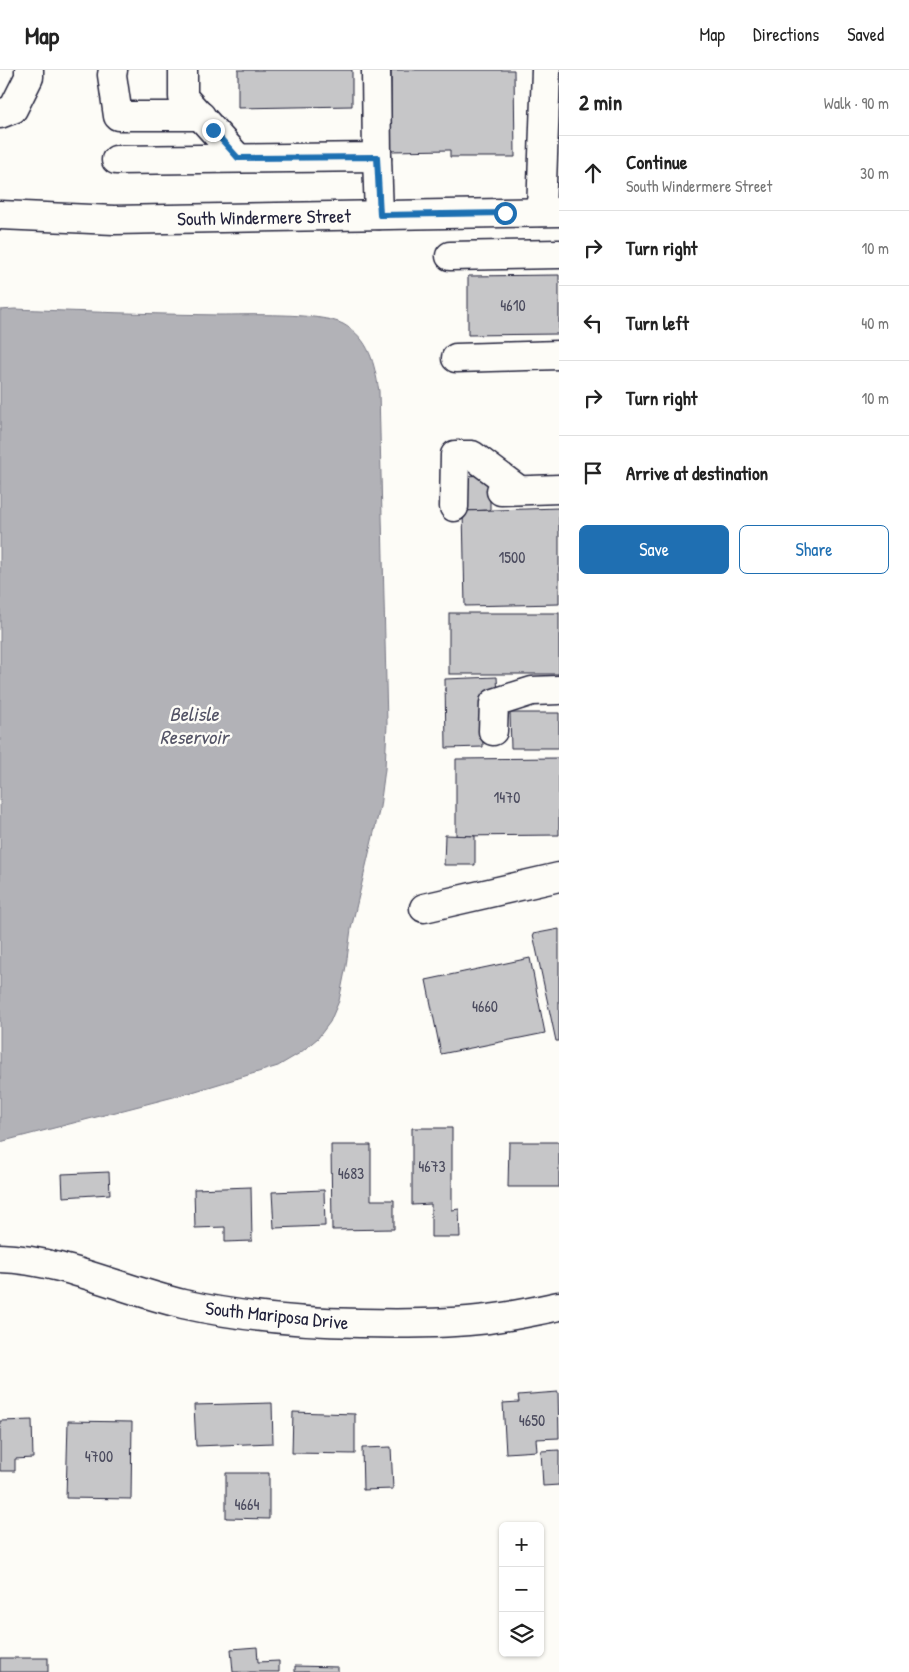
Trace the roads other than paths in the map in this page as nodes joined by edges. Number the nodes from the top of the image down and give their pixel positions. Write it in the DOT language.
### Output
graph roads {
  1 [pos="29,70"];
  2 [pos="113,70"];
  3 [pos="183,70"];
  4 [pos="376,70"];
  5 [pos="546,70"];
  6 [pos="0,114"];
  7 [pos="201,116"];
  8 [pos="377,157"];
  9 [pos="238,158"];
  10 [pos="116,160"];
  11 [pos="550,212"];
  12 [pos="0,215"];
  13 [pos="380,215"];
  14 [pos="559,254"];
  15 [pos="450,256"];
  16 [pos="559,355"];
  17 [pos="456,358"];
  18 [pos="559,489"];
  19 [pos="454,507"];
  20 [pos="559,690"];
  21 [pos="493,731"];
  22 [pos="559,877"];
  23 [pos="424,908"];
  24 [pos="0,1258"];
  25 [pos="559,1306"];
  1 -- 6 [label="street"];
  2 -- 7 [label="street"];
  3 -- 7 [label="street"];
  4 -- 8 [label="street"];
  5 -- 11 [label="street"];
  7 -- 9 [label="street"];
  8 -- 9 [label="street"];
  8 -- 13 [label="street"];
  9 -- 10 [label="street"];
  11 -- 13 [label="street, South Windermere Street"];
  12 -- 13 [label="street, South Windermere Street"];
  14 -- 15 [label="street"];
  16 -- 17 [label="street"];
  18 -- 19 [label="street"];
  20 -- 21 [label="street"];
  22 -- 23 [label="street"];
  24 -- 25 [label="street, South Mariposa Drive"];
}
